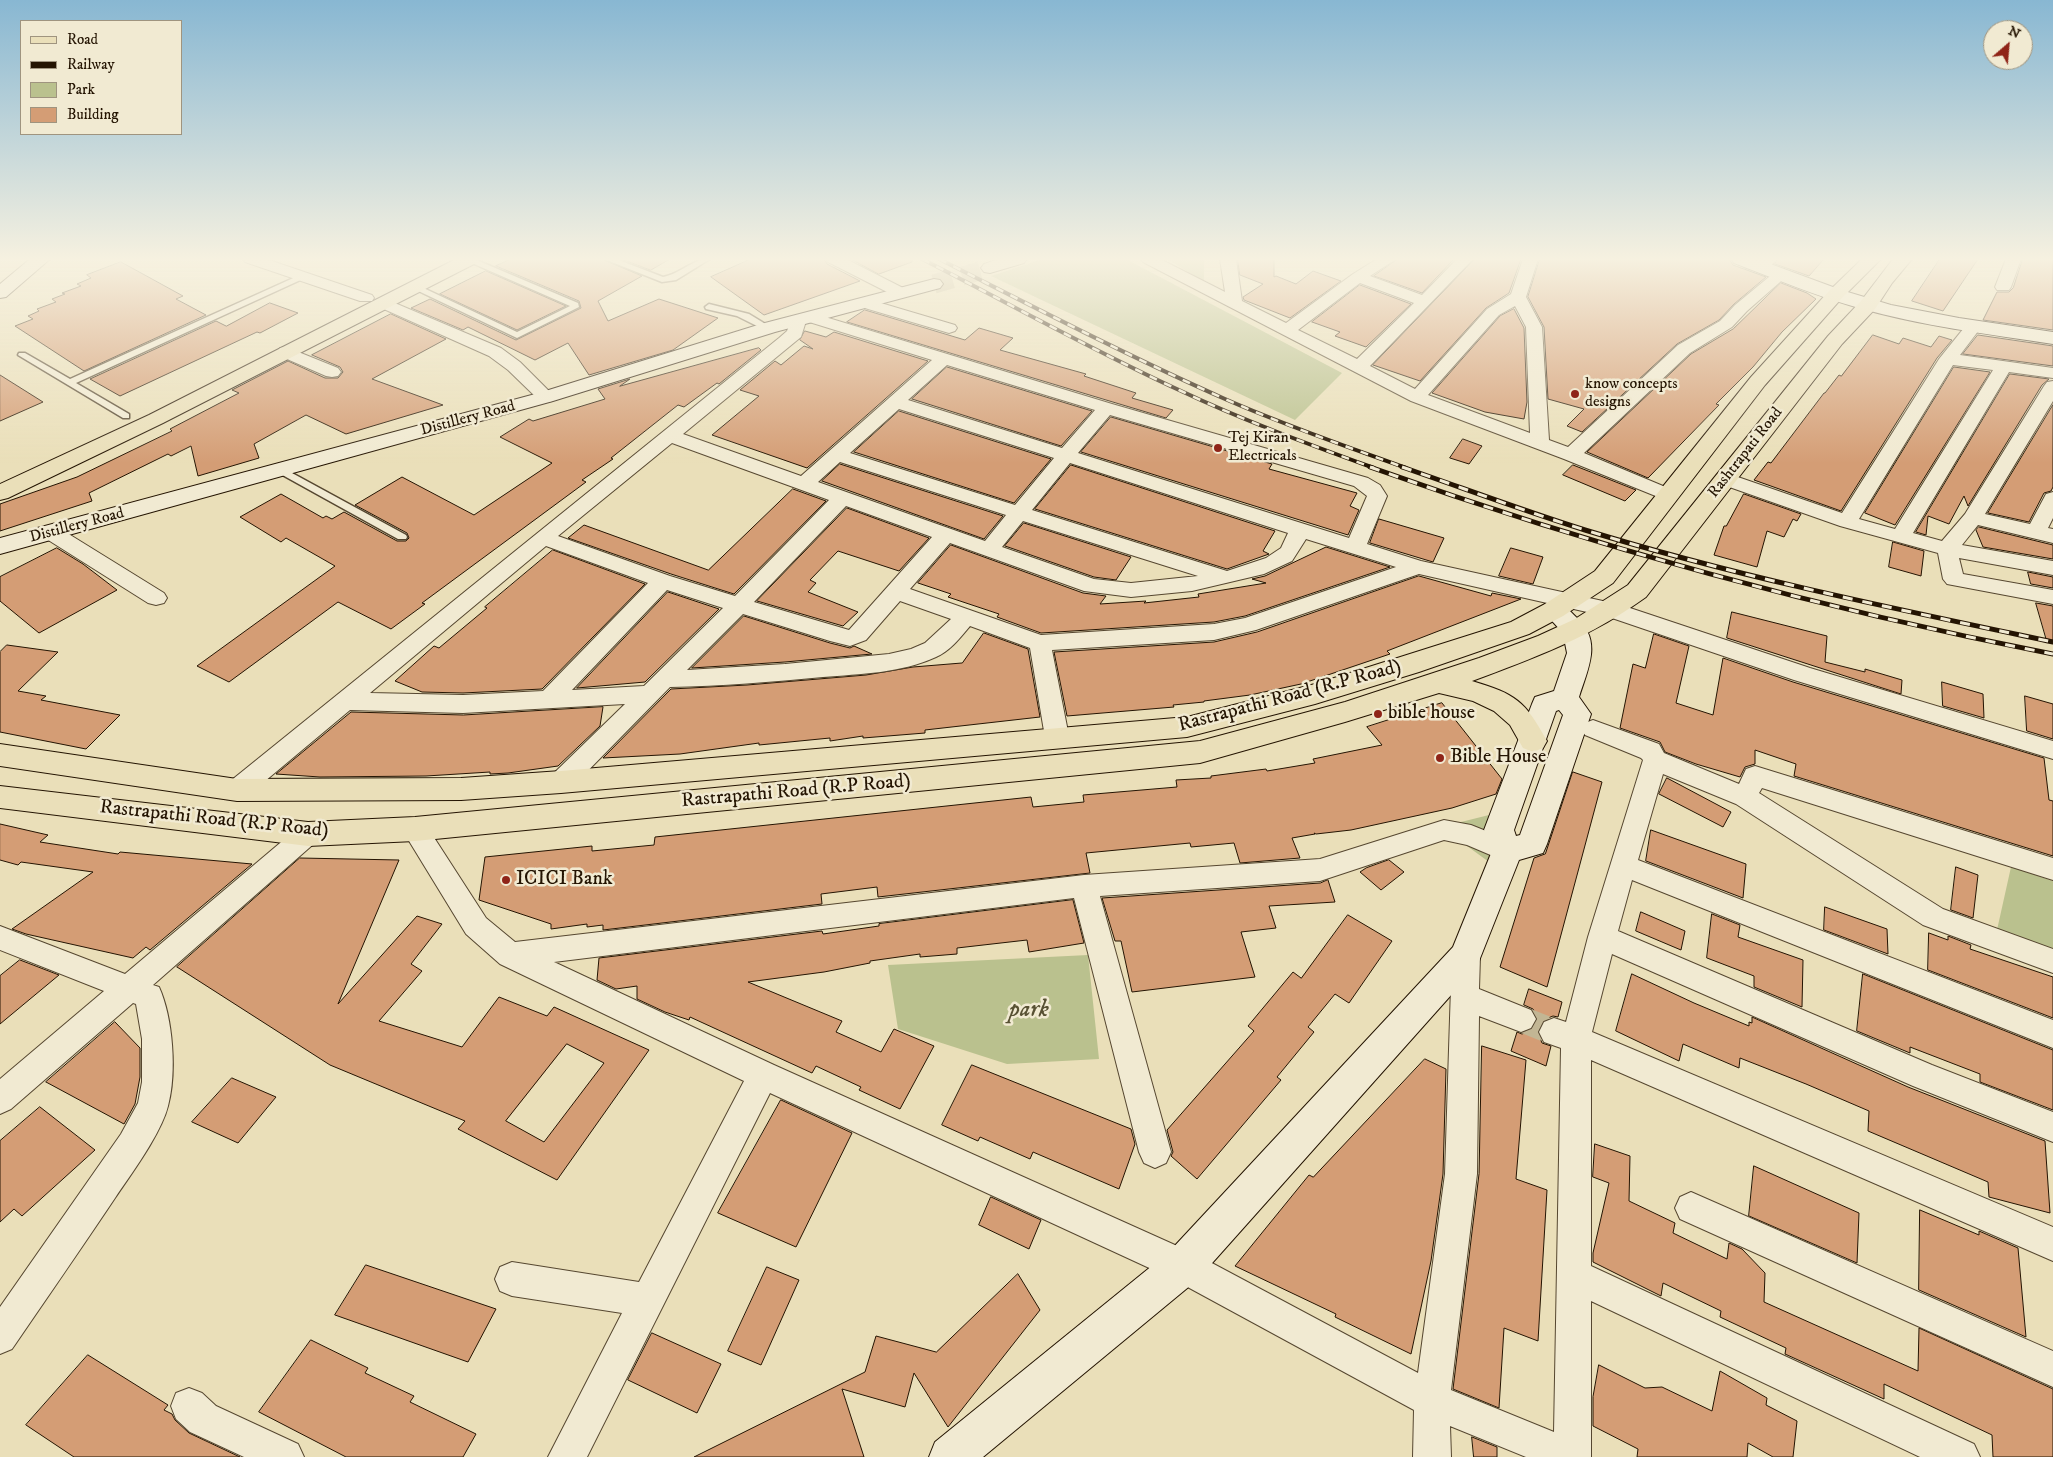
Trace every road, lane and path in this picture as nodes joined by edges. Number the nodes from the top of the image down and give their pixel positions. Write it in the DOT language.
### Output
graph roads {
  1 [pos="193,327"];
  2 [pos="318,327"];
  3 [pos="329,327"];
  4 [pos="436,327"];
  5 [pos="501,327"];
  6 [pos="534,327"];
  7 [pos="772,327"];
  8 [pos="799,327"];
  9 [pos="833,327"];
  10 [pos="945,327"];
  11 [pos="1278,327"];
  12 [pos="1291,327"];
  13 [pos="1398,327"];
  14 [pos="1480,327"];
  15 [pos="1534,327"];
  16 [pos="1721,327"];
  17 [pos="1806,327"];
  18 [pos="1847,327"];
  19 [pos="1972,327"];
  20 [pos="1980,327"];
  21 [pos="768,328"];
  22 [pos="949,328"];
  23 [pos="1286,331"];
  24 [pos="2053,338"];
  25 [pos="286,352"];
  26 [pos="22,355"];
  27 [pos="944,359"];
  28 [pos="1948,359"];
  29 [pos="2004,366"];
  30 [pos="1358,368"];
  31 [pos="332,372"];
  32 [pos="2053,372"];
  33 [pos="69,383"];
  34 [pos="2053,386"];
  35 [pos="546,397"];
  36 [pos="1417,397"];
  37 [pos="896,402"];
  38 [pos="1106,408"];
  39 [pos="126,416"];
  40 [pos="670,436"];
  41 [pos="1540,443"];
  42 [pos="836,455"];
  43 [pos="1571,455"];
  44 [pos="1066,456"];
  45 [pos="281,470"];
  46 [pos="0,474"];
  47 [pos="1725,479"];
  48 [pos="804,484"];
  49 [pos="0,493"];
  50 [pos="1668,495"];
  51 [pos="842,498"];
  52 [pos="2053,498"];
  53 [pos="1019,514"];
  54 [pos="1973,518"];
  55 [pos="1847,522"];
  56 [pos="1299,530"];
  57 [pos="52,533"];
  58 [pos="946,534"];
  59 [pos="2044,534"];
  60 [pos="1901,536"];
  61 [pos="402,537"];
  62 [pos="543,538"];
  63 [pos="0,546"];
  64 [pos="1355,547"];
  65 [pos="1947,548"];
  66 [pos="990,549"];
  67 [pos="1418,567"];
  68 [pos="2053,568"];
  69 [pos="1228,578"];
  70 [pos="663,581"];
  71 [pos="896,592"];
  72 [pos="2053,597"];
  73 [pos="156,598"];
  74 [pos="739,605"];
  75 [pos="1562,605"];
  76 [pos="1613,610"];
  77 [pos="966,616"];
  78 [pos="1575,630"];
  79 [pos="1040,643"];
  80 [pos="1439,683"];
  81 [pos="656,687"];
  82 [pos="1566,698"];
  83 [pos="549,699"];
  84 [pos="345,701"];
  85 [pos="1593,729"];
  86 [pos="1057,737"];
  87 [pos="1533,742"];
  88 [pos="2053,750"];
  89 [pos="0,754"];
  90 [pos="1654,760"];
  91 [pos="561,782"];
  92 [pos="237,790"];
  93 [pos="0,797"];
  94 [pos="1745,797"];
  95 [pos="416,829"];
  96 [pos="308,834"];
  97 [pos="1507,851"];
  98 [pos="1623,865"];
  99 [pos="2053,869"];
  100 [pos="1084,886"];
  101 [pos="1602,937"];
  102 [pos="0,938"];
  103 [pos="510,955"];
  104 [pos="1466,956"];
  105 [pos="2053,961"];
  106 [pos="131,987"];
  107 [pos="1465,997"];
  108 [pos="1521,1019"];
  109 [pos="2053,1034"];
  110 [pos="1565,1036"];
  111 [pos="763,1075"];
  112 [pos="0,1099"];
  113 [pos="2053,1127"];
  114 [pos="1155,1152"];
  115 [pos="1691,1208"];
  116 [pos="2053,1244"];
  117 [pos="1183,1266"];
  118 [pos="1575,1276"];
  119 [pos="512,1279"];
  120 [pos="648,1300"];
  121 [pos="0,1337"];
  122 [pos="2053,1369"];
  123 [pos="1432,1400"];
  124 [pos="190,1406"];
  125 [pos="285,1457"];
  126 [pos="567,1457"];
  127 [pos="950,1457"];
  128 [pos="1432,1457"];
  129 [pos="1571,1457"];
  130 [pos="1961,1457"];
  1 -- 33 [label="lane"];
  2 -- 39 [label="main road"];
  3 -- 25 [label="main road"];
  4 -- 35 [label="street"];
  5 -- 6 [label="lane"];
  7 -- 21 [label="street, Distillery Road"];
  8 -- 40 [label="street"];
  9 -- 27 [label="street"];
  10 -- 22 [label="street"];
  11 -- 23 [label="street"];
  12 -- 23 [label="street"];
  13 -- 30 [label="street"];
  14 -- 36 [label="street"];
  15 -- 41 [label="street"];
  16 -- 43 [label="street"];
  17 -- 50 [label="main road, Rashtrapati Road"];
  18 -- 47 [label="main road, Rashtrapati Road"];
  19 -- 28 [label="street"];
  20 -- 24 [label="street"];
  21 -- 35 [label="street, Distillery Road"];
  23 -- 30 [label="street"];
  25 -- 31 [label="street"];
  25 -- 49 [label="main road"];
  26 -- 33 [label="lane"];
  27 -- 37 [label="street"];
  27 -- 38 [label="street"];
  28 -- 29 [label="street"];
  28 -- 55 [label="street"];
  29 -- 32 [label="street"];
  29 -- 60 [label="street"];
  30 -- 36 [label="street"];
  33 -- 39 [label="lane"];
  34 -- 54 [label="street"];
  35 -- 45 [label="street, Distillery Road"];
  36 -- 41 [label="street"];
  37 -- 42 [label="street"];
  37 -- 44 [label="street"];
  38 -- 44 [label="street"];
  38 -- 64 [label="street"];
  39 -- 46 [label="main road"];
  40 -- 48 [label="street"];
  40 -- 62 [label="street"];
  41 -- 43 [label="street"];
  42 -- 48 [label="street"];
  42 -- 53 [label="street"];
  43 -- 50 [label="street"];
  44 -- 53 [label="street"];
  44 -- 56 [label="street"];
  45 -- 57 [label="street, Distillery Road"];
  45 -- 61 [label="lane"];
  47 -- 55 [label="street"];
  47 -- 76 [label="main road, Rashtrapati Road"];
  48 -- 51 [label="street"];
  50 -- 75 [label="main road, Rashtrapati Road"];
  51 -- 58 [label="street"];
  51 -- 74 [label="street"];
  52 -- 59 [label="street"];
  53 -- 66 [label="street"];
  53 -- 69 [label="street"];
  54 -- 59 [label="street"];
  54 -- 65 [label="street"];
  55 -- 60 [label="street"];
  56 -- 64 [label="street"];
  56 -- 69 [label="street"];
  57 -- 63 [label="street, Distillery Road"];
  57 -- 73 [label="street"];
  58 -- 66 [label="street"];
  58 -- 71 [label="street"];
  60 -- 65 [label="street"];
  62 -- 70 [label="street"];
  62 -- 84 [label="street"];
  64 -- 67 [label="street"];
  65 -- 68 [label="street"];
  65 -- 72 [label="street"];
  66 -- 69 [label="street"];
  67 -- 75 [label="street"];
  67 -- 79 [label="street"];
  70 -- 74 [label="street"];
  70 -- 83 [label="street"];
  71 -- 74 [label="street"];
  71 -- 77 [label="street"];
  74 -- 81 [label="street"];
  75 -- 76 [label="street"];
  75 -- 78 [label="street"];
  75 -- 86 [label="main road, Rastrapathi Road (R.P Road)"];
  76 -- 78 [label="main road, Rashtrapati Road"];
  76 -- 88 [label="street"];
  77 -- 79 [label="street"];
  77 -- 81 [label="street"];
  78 -- 80 [label="main road, Rastrapathi Road (R.P Road)"];
  78 -- 82 [label="street"];
  79 -- 86 [label="street"];
  80 -- 87 [label="main road"];
  80 -- 95 [label="main road, Rastrapathi Road (R.P Road)"];
  81 -- 83 [label="street"];
  81 -- 91 [label="street"];
  82 -- 87 [label="street"];
  82 -- 97 [label="street"];
  83 -- 84 [label="street"];
  84 -- 92 [label="street"];
  85 -- 90 [label="street"];
  86 -- 91 [label="main road, Rastrapathi Road (R.P Road)"];
  87 -- 97 [label="street"];
  89 -- 92 [label="main road, Rastrapathi Road (R.P Road)"];
  90 -- 94 [label="street"];
  90 -- 98 [label="street"];
  91 -- 92 [label="main road, Rastrapathi Road (R.P Road)"];
  93 -- 96 [label="main road, Rastrapathi Road (R.P Road)"];
  94 -- 99 [label="street"];
  94 -- 105 [label="street"];
  95 -- 96 [label="main road, Rastrapathi Road (R.P Road)"];
  95 -- 103 [label="street"];
  96 -- 106 [label="street"];
  97 -- 100 [label="street"];
  97 -- 104 [label="street"];
  98 -- 101 [label="street"];
  98 -- 109 [label="street"];
  100 -- 103 [label="street"];
  100 -- 114 [label="street"];
  101 -- 110 [label="street"];
  101 -- 113 [label="street"];
  102 -- 106 [label="street"];
  103 -- 111 [label="street"];
  104 -- 107 [label="street"];
  104 -- 117 [label="street"];
  106 -- 112 [label="street"];
  106 -- 121 [label="street"];
  107 -- 108 [label="street"];
  107 -- 123 [label="street"];
  110 -- 116 [label="street"];
  110 -- 118 [label="street"];
  111 -- 117 [label="street"];
  111 -- 120 [label="street"];
  115 -- 122 [label="street"];
  117 -- 123 [label="street"];
  117 -- 127 [label="street"];
  118 -- 129 [label="street"];
  118 -- 130 [label="street"];
  119 -- 120 [label="street"];
  120 -- 126 [label="street"];
  123 -- 128 [label="street"];
  123 -- 129 [label="street"];
  124 -- 125 [label="street"];
}
